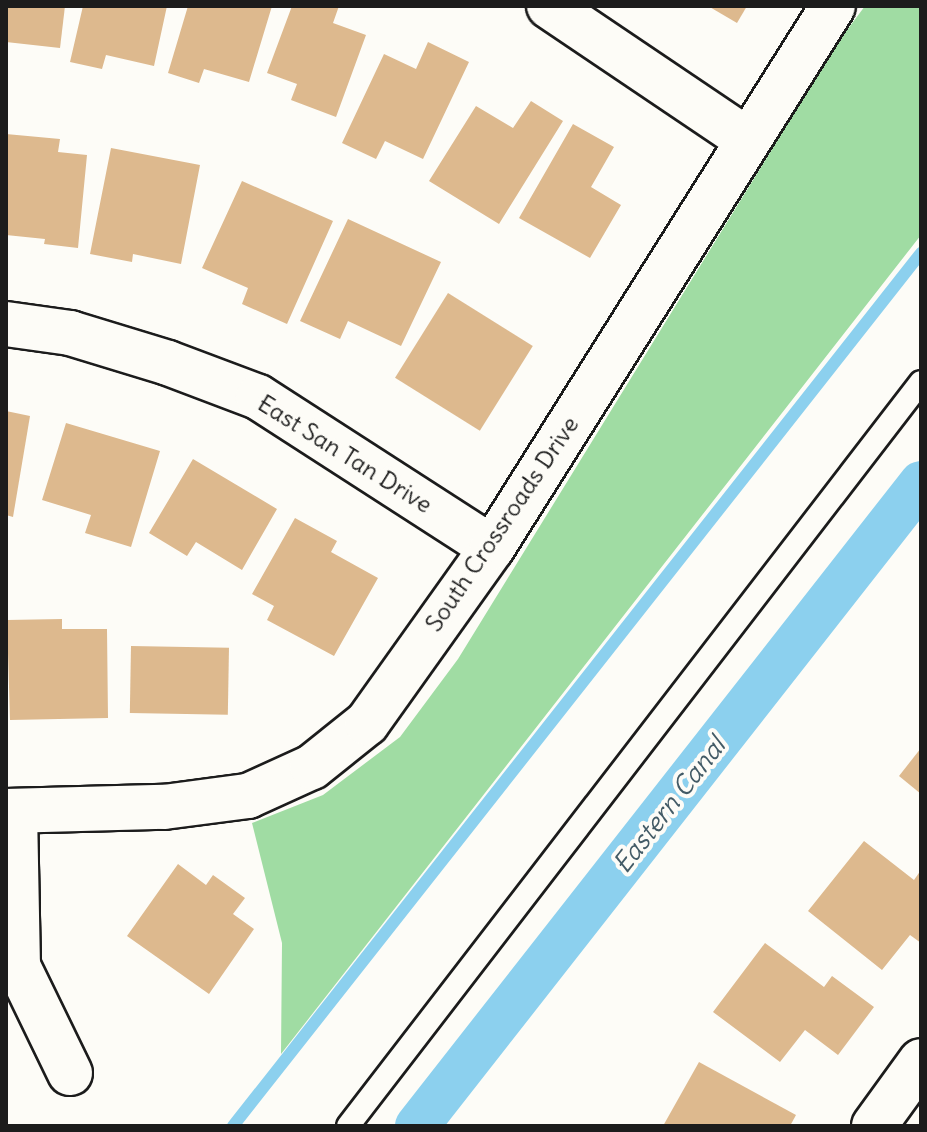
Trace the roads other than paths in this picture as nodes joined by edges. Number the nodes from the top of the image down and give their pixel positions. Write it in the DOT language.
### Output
graph roads {
  1 [pos="549,6"];
  2 [pos="833,6"];
  3 [pos="748,140"];
  4 [pos="6,324"];
  5 [pos="921,382"];
  6 [pos="492,548"];
  7 [pos="10,811"];
  8 [pos="70,1073"];
  9 [pos="915,1081"];
  10 [pos="348,1126"];
  11 [pos="874,1126"];
  1 -- 3 [label="street"];
  2 -- 3 [label="street, South Crossroads Drive"];
  3 -- 6 [label="street, South Crossroads Drive"];
  4 -- 6 [label="street, East San Tan Drive"];
  5 -- 10 [label="lane"];
  6 -- 7 [label="street, South Crossroads Drive"];
  7 -- 8 [label="street"];
  9 -- 11 [label="street"];
}
